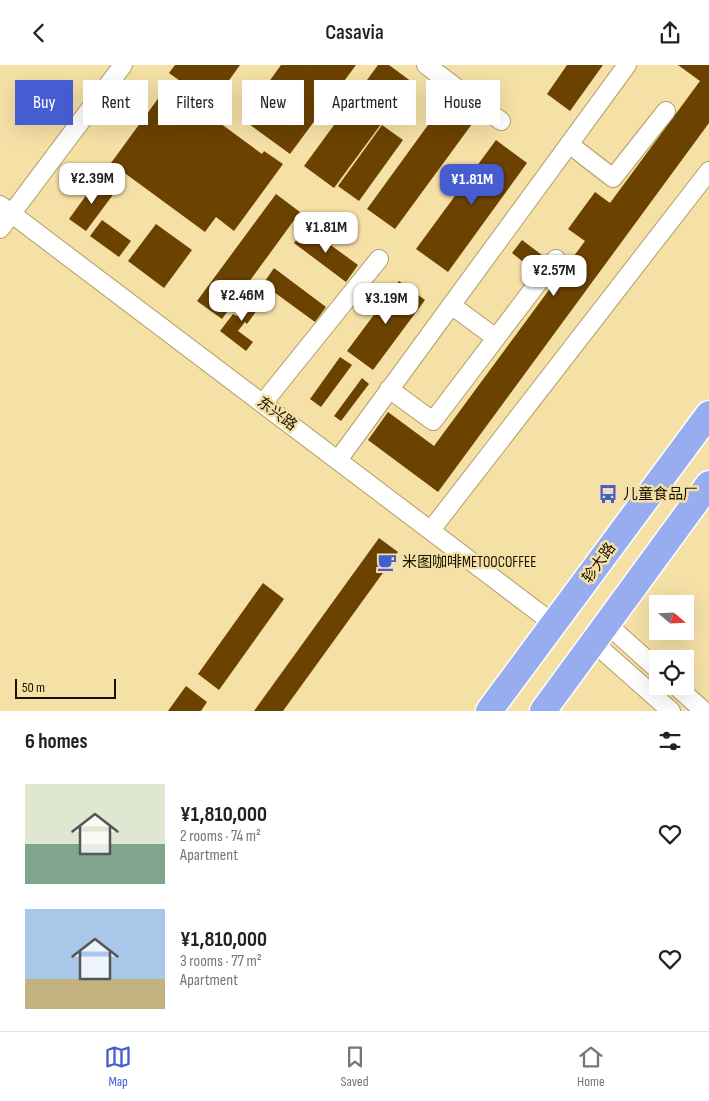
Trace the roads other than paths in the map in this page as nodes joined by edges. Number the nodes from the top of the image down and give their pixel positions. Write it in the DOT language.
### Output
graph roads {
  1 [pos="123,65"];
  2 [pos="426,65"];
  3 [pos="627,65"];
  4 [pos="666,111"];
  5 [pos="501,121"];
  6 [pos="569,144"];
  7 [pos="709,171"];
  8 [pos="6,209"];
  9 [pos="0,229"];
  10 [pos="379,259"];
  11 [pos="556,259"];
  12 [pos="451,305"];
  13 [pos="496,338"];
  14 [pos="389,389"];
  15 [pos="263,403"];
  16 [pos="709,414"];
  17 [pos="338,460"];
  18 [pos="709,484"];
  19 [pos="431,530"];
  20 [pos="554,623"];
  21 [pos="600,633"];
  22 [pos="649,664"];
  23 [pos="686,695"];
  24 [pos="489,711"];
  25 [pos="543,711"];
  26 [pos="671,711"];
  27 [pos="704,711"];
  1 -- 8 [label="street"];
  2 -- 5 [label="street"];
  3 -- 6 [label="street"];
  4 -- 6 [label="street"];
  6 -- 12 [label="street"];
  7 -- 19 [label="street"];
  8 -- 9 [label="street"];
  8 -- 15 [label="street, 东兴路"];
  10 -- 15 [label="street"];
  11 -- 13 [label="street"];
  12 -- 13 [label="street"];
  12 -- 14 [label="street"];
  13 -- 14 [label="street"];
  14 -- 17 [label="street"];
  15 -- 17 [label="street, 东兴路"];
  16 -- 20 [label="highway, 轸大路"];
  17 -- 19 [label="street, 东兴路"];
  18 -- 21 [label="highway"];
  19 -- 20 [label="street, 东兴路"];
  20 -- 24 [label="highway, 轸大路"];
  21 -- 22 [label="street"];
  21 -- 25 [label="highway"];
  21 -- 26 [label="street"];
  23 -- 27 [label="street"];
}
